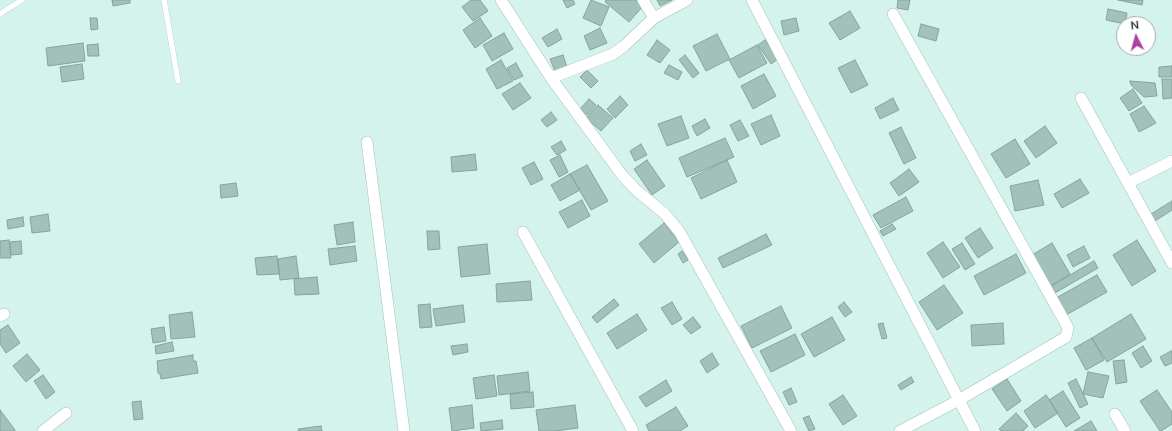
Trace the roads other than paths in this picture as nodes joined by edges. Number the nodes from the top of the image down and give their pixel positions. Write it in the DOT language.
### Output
graph roads {
  1 [pos="22,0"];
  2 [pos="164,0"];
  3 [pos="501,0"];
  4 [pos="643,0"];
  5 [pos="687,0"];
  6 [pos="752,0"];
  7 [pos="0,14"];
  8 [pos="893,14"];
  9 [pos="654,18"];
  10 [pos="552,78"];
  11 [pos="178,81"];
  12 [pos="1081,98"];
  13 [pos="367,142"];
  14 [pos="1172,161"];
  15 [pos="1128,182"];
  16 [pos="523,232"];
  17 [pos="1172,263"];
  18 [pos="959,400"];
  19 [pos="66,413"];
  20 [pos="1115,414"];
  21 [pos="43,431"];
  22 [pos="404,431"];
  23 [pos="632,431"];
  24 [pos="791,431"];
  25 [pos="900,431"];
  26 [pos="975,431"];
  27 [pos="1125,431"];
  1 -- 7 [label="lane"];
  2 -- 11 [label="lane"];
  3 -- 10 [label="street"];
  4 -- 9 [label="street"];
  5 -- 9 [label="street"];
  6 -- 18 [label="street"];
  8 -- 18 [label="street"];
  9 -- 10 [label="street"];
  10 -- 24 [label="street"];
  12 -- 15 [label="street"];
  13 -- 22 [label="street"];
  14 -- 15 [label="street"];
  15 -- 17 [label="street"];
  16 -- 23 [label="street"];
  18 -- 25 [label="street"];
  18 -- 26 [label="street"];
  19 -- 21 [label="street"];
  20 -- 27 [label="street"];
}
